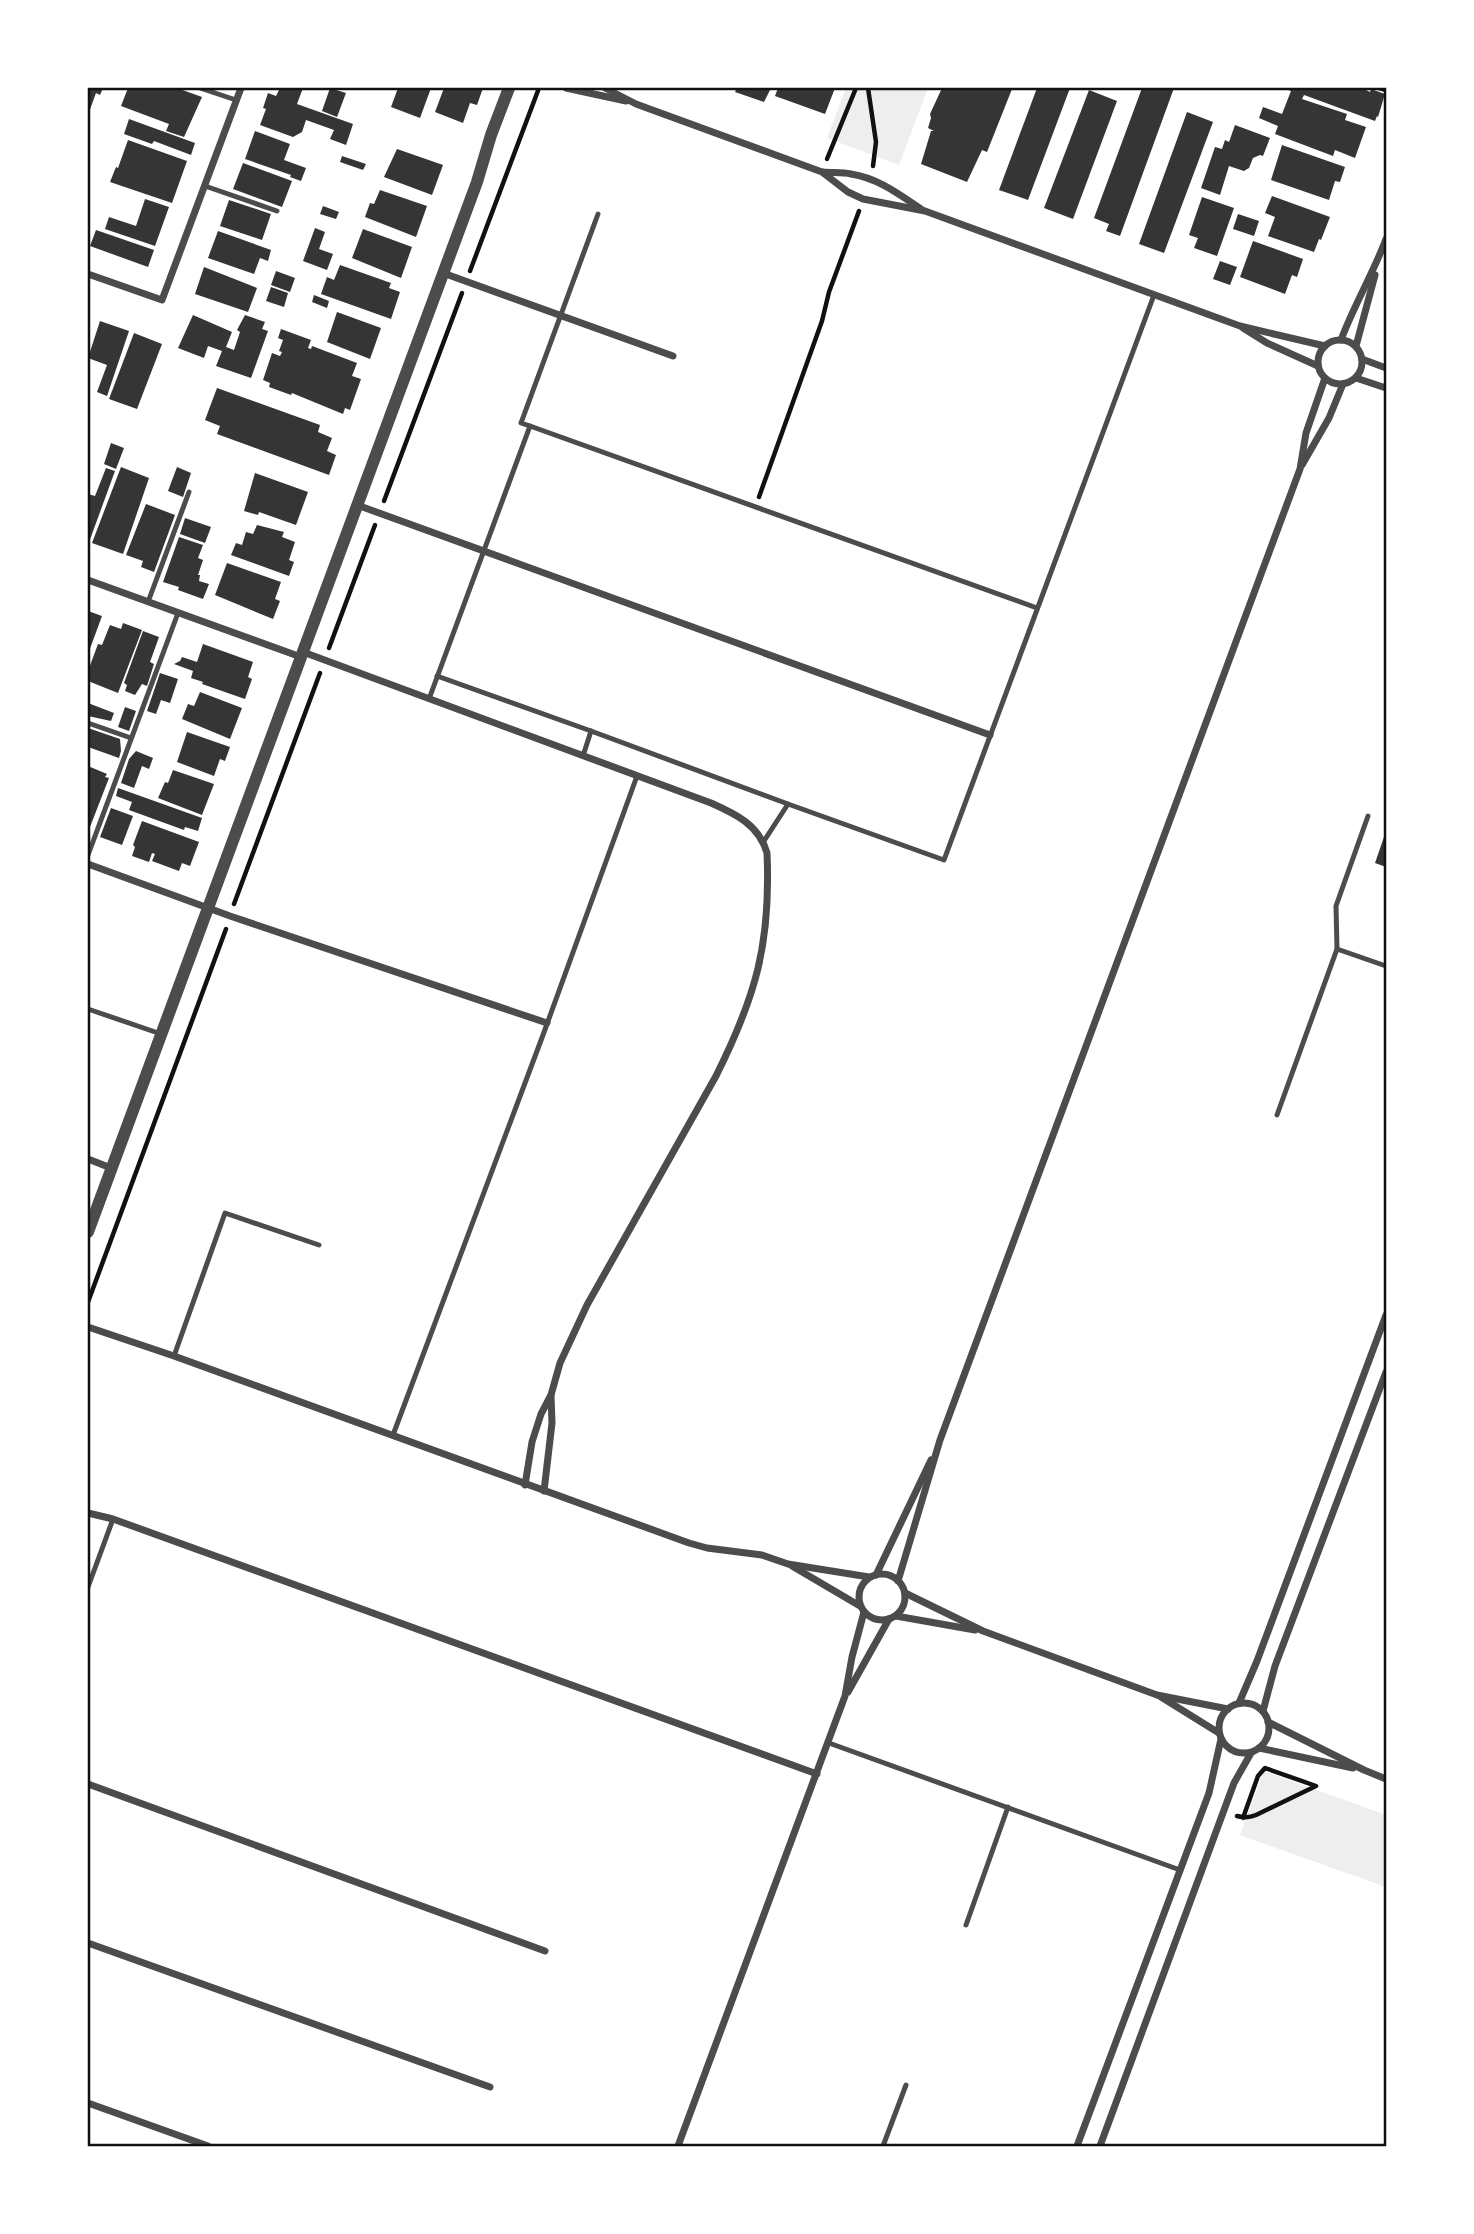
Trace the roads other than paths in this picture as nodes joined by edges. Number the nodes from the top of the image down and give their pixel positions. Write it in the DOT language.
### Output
graph roads {
  1 [pos="200,88"];
  2 [pos="241,88"];
  3 [pos="509,88"];
  4 [pos="566,88"];
  5 [pos="605,88"];
  6 [pos="236,100"];
  7 [pos="636,104"];
  8 [pos="822,172"];
  9 [pos="205,186"];
  10 [pos="277,211"];
  11 [pos="925,211"];
  12 [pos="598,214"];
  13 [pos="1387,239"];
  14 [pos="1377,264"];
  15 [pos="443,273"];
  16 [pos="88,274"];
  17 [pos="1154,295"];
  18 [pos="561,316"];
  19 [pos="1240,326"];
  20 [pos="1341,340"];
  21 [pos="1325,346"];
  22 [pos="1356,346"];
  23 [pos="674,356"];
  24 [pos="1362,359"];
  25 [pos="1318,366"];
  26 [pos="1387,368"];
  27 [pos="1325,378"];
  28 [pos="1356,378"];
  29 [pos="1343,384"];
  30 [pos="1387,388"];
  31 [pos="530,426"];
  32 [pos="1300,468"];
  33 [pos="189,492"];
  34 [pos="357,505"];
  35 [pos="483,552"];
  36 [pos="88,580"];
  37 [pos="148,602"];
  38 [pos="1037,608"];
  39 [pos="178,613"];
  40 [pos="302,654"];
  41 [pos="438,676"];
  42 [pos="429,699"];
  43 [pos="88,723"];
  44 [pos="592,731"];
  45 [pos="990,735"];
  46 [pos="131,738"];
  47 [pos="583,756"];
  48 [pos="637,775"];
  49 [pos="788,804"];
  50 [pos="1368,816"];
  51 [pos="764,841"];
  52 [pos="88,855"];
  53 [pos="88,864"];
  54 [pos="209,907"];
  55 [pos="1337,948"];
  56 [pos="1387,966"];
  57 [pos="88,1009"];
  58 [pos="547,1023"];
  59 [pos="162,1034"];
  60 [pos="1277,1115"];
  61 [pos="88,1159"];
  62 [pos="111,1168"];
  63 [pos="88,1233"];
  64 [pos="319,1245"];
  65 [pos="1387,1315"];
  66 [pos="88,1327"];
  67 [pos="1383,1337"];
  68 [pos="174,1356"];
  69 [pos="1387,1372"];
  70 [pos="551,1395"];
  71 [pos="393,1435"];
  72 [pos="940,1440"];
  73 [pos="525,1485"];
  74 [pos="544,1491"];
  75 [pos="88,1513"];
  76 [pos="113,1519"];
  77 [pos="788,1564"];
  78 [pos="873,1576"];
  79 [pos="898,1581"];
  80 [pos="88,1587"];
  81 [pos="905,1592"];
  82 [pos="862,1609"];
  83 [pos="892,1618"];
  84 [pos="982,1631"];
  85 [pos="1157,1695"];
  86 [pos="845,1696"];
  87 [pos="1239,1703"];
  88 [pos="1228,1709"];
  89 [pos="1263,1711"];
  90 [pos="1268,1722"];
  91 [pos="1220,1736"];
  92 [pos="829,1743"];
  93 [pos="1259,1748"];
  94 [pos="1251,1753"];
  95 [pos="1364,1770"];
  96 [pos="817,1774"];
  97 [pos="1387,1779"];
  98 [pos="88,1784"];
  99 [pos="1008,1807"];
  100 [pos="1180,1870"];
  101 [pos="966,1925"];
  102 [pos="88,1943"];
  103 [pos="545,1951"];
  104 [pos="906,2085"];
  105 [pos="490,2087"];
  106 [pos="88,2103"];
  107 [pos="208,2147"];
  108 [pos="678,2147"];
  109 [pos="883,2147"];
  110 [pos="1077,2147"];
  111 [pos="1100,2147"];
  1 -- 6 [label="lane"];
  2 -- 6 [label="street"];
  3 -- 15 [label="street"];
  4 -- 7 [label="street"];
  5 -- 7 [label="street"];
  6 -- 9 [label="street"];
  7 -- 8 [label="street"];
  8 -- 11 [label="street"];
  8 -- 11 [label="street"];
  9 -- 10 [label="lane"];
  9 -- 16 [label="street"];
  11 -- 17 [label="street"];
  12 -- 18 [label="lane"];
  13 -- 14 [label="street"];
  14 -- 20 [label="street"];
  14 -- 22 [label="street"];
  15 -- 18 [label="street"];
  15 -- 34 [label="street"];
  17 -- 19 [label="street"];
  17 -- 38 [label="lane"];
  18 -- 23 [label="street"];
  18 -- 31 [label="lane"];
  19 -- 21 [label="street"];
  19 -- 25 [label="street"];
  20 -- 21 [label="street"];
  20 -- 22 [label="street"];
  21 -- 25 [label="street"];
  22 -- 24 [label="street"];
  24 -- 26 [label="street"];
  24 -- 28 [label="street"];
  25 -- 27 [label="street"];
  27 -- 29 [label="street"];
  27 -- 32 [label="street"];
  28 -- 29 [label="street"];
  28 -- 30 [label="street"];
  29 -- 32 [label="street"];
  31 -- 35 [label="lane"];
  31 -- 38 [label="lane"];
  32 -- 72 [label="street"];
  33 -- 37 [label="lane"];
  34 -- 35 [label="street"];
  34 -- 40 [label="street"];
  35 -- 41 [label="lane"];
  35 -- 45 [label="street"];
  36 -- 37 [label="street"];
  37 -- 39 [label="street"];
  38 -- 45 [label="lane"];
  39 -- 40 [label="street"];
  39 -- 46 [label="lane"];
  40 -- 42 [label="street"];
  40 -- 54 [label="street"];
  41 -- 42 [label="lane"];
  41 -- 44 [label="lane"];
  42 -- 47 [label="street"];
  43 -- 46 [label="lane"];
  44 -- 47 [label="lane"];
  44 -- 49 [label="lane"];
  45 -- 49 [label="lane"];
  46 -- 52 [label="lane"];
  47 -- 48 [label="street"];
  48 -- 51 [label="street"];
  48 -- 58 [label="lane"];
  49 -- 51 [label="lane"];
  50 -- 55 [label="lane"];
  51 -- 70 [label="street"];
  53 -- 54 [label="street"];
  54 -- 58 [label="street"];
  54 -- 59 [label="street"];
  55 -- 56 [label="lane"];
  55 -- 60 [label="lane"];
  57 -- 59 [label="lane"];
  58 -- 71 [label="lane"];
  59 -- 62 [label="street"];
  61 -- 62 [label="street"];
  62 -- 63 [label="street"];
  64 -- 68 [label="lane"];
  65 -- 67 [label="street"];
  66 -- 68 [label="street"];
  67 -- 87 [label="street"];
  68 -- 71 [label="street"];
  69 -- 89 [label="street"];
  70 -- 73 [label="street"];
  70 -- 74 [label="street"];
  71 -- 73 [label="street"];
  72 -- 78 [label="street"];
  72 -- 79 [label="street"];
  73 -- 74 [label="street"];
  74 -- 77 [label="street"];
  75 -- 76 [label="street"];
  76 -- 80 [label="lane"];
  76 -- 96 [label="street"];
  77 -- 78 [label="street"];
  77 -- 82 [label="street"];
  78 -- 79 [label="street"];
  78 -- 82 [label="street"];
  79 -- 81 [label="street"];
  81 -- 83 [label="street"];
  81 -- 84 [label="street"];
  82 -- 83 [label="street"];
  82 -- 86 [label="street"];
  83 -- 84 [label="street"];
  83 -- 86 [label="street"];
  84 -- 85 [label="street"];
  85 -- 88 [label="street"];
  85 -- 91 [label="street"];
  86 -- 92 [label="street"];
  87 -- 88 [label="street"];
  87 -- 89 [label="street"];
  88 -- 91 [label="street"];
  89 -- 90 [label="street"];
  90 -- 93 [label="street"];
  90 -- 95 [label="street"];
  91 -- 94 [label="street"];
  91 -- 100 [label="street"];
  92 -- 96 [label="street"];
  92 -- 99 [label="lane"];
  93 -- 94 [label="street"];
  93 -- 95 [label="street"];
  94 -- 111 [label="street"];
  95 -- 97 [label="street"];
  96 -- 108 [label="street"];
  98 -- 103 [label="street"];
  99 -- 100 [label="lane"];
  99 -- 101 [label="lane"];
  100 -- 110 [label="street"];
  102 -- 105 [label="street"];
  104 -- 109 [label="lane"];
  106 -- 107 [label="street"];
}
